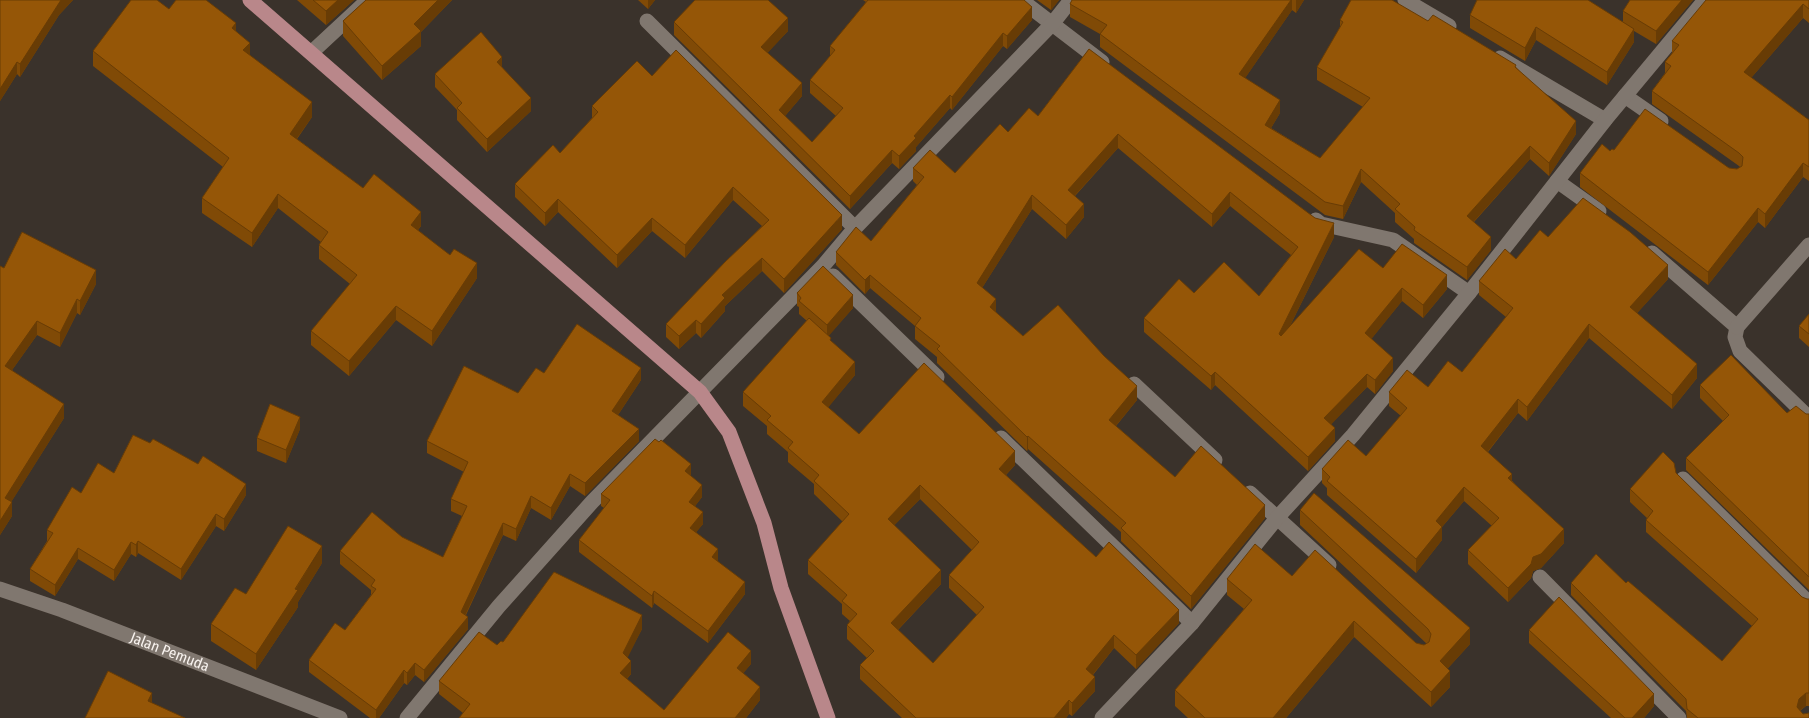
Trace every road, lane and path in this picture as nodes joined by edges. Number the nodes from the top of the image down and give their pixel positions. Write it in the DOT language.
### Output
graph roads {
  1 [pos="250,0"];
  2 [pos="368,0"];
  3 [pos="1021,0"];
  4 [pos="1071,0"];
  5 [pos="1405,0"];
  6 [pos="1705,0"];
  7 [pos="647,21"];
  8 [pos="1052,24"];
  9 [pos="1463,35"];
  10 [pos="1488,50"];
  11 [pos="312,52"];
  12 [pos="1115,71"];
  13 [pos="1625,96"];
  14 [pos="1605,120"];
  15 [pos="1672,129"];
  16 [pos="1557,181"];
  17 [pos="1305,212"];
  18 [pos="1608,218"];
  19 [pos="855,228"];
  20 [pos="1643,245"];
  21 [pos="1806,253"];
  22 [pos="823,266"];
  23 [pos="1469,293"];
  24 [pos="1737,327"];
  25 [pos="1134,384"];
  26 [pos="951,390"];
  27 [pos="700,392"];
  28 [pos="1809,418"];
  29 [pos="993,431"];
  30 [pos="1227,471"];
  31 [pos="1684,479"];
  32 [pos="1241,484"];
  33 [pos="1304,488"];
  34 [pos="1319,501"];
  35 [pos="1277,518"];
  36 [pos="1540,577"];
  37 [pos="1342,578"];
  38 [pos="0,589"];
  39 [pos="1809,603"];
  40 [pos="1192,623"];
  41 [pos="340,718"];
  42 [pos="406,718"];
  43 [pos="828,718"];
  44 [pos="1102,718"];
  45 [pos="1679,718"];
  1 -- 11 [label="main road"];
  2 -- 11 [label="street"];
  3 -- 8 [label="street"];
  4 -- 8 [label="street"];
  5 -- 9 [label="street"];
  6 -- 13 [label="street"];
  7 -- 19 [label="street"];
  8 -- 12 [label="street"];
  8 -- 19 [label="street"];
  10 -- 14 [label="street"];
  11 -- 27 [label="main road"];
  13 -- 14 [label="street"];
  13 -- 15 [label="street"];
  14 -- 16 [label="street"];
  16 -- 18 [label="street"];
  16 -- 23 [label="street"];
  17 -- 23 [label="street"];
  19 -- 22 [label="street"];
  20 -- 24 [label="street"];
  21 -- 24 [label="street"];
  22 -- 26 [label="street"];
  22 -- 27 [label="street"];
  23 -- 33 [label="street"];
  24 -- 28 [label="street"];
  25 -- 30 [label="street"];
  27 -- 42 [label="street"];
  27 -- 43 [label="main road"];
  29 -- 40 [label="street"];
  31 -- 39 [label="street"];
  32 -- 35 [label="street"];
  33 -- 34 [label="street"];
  33 -- 35 [label="street"];
  35 -- 37 [label="street"];
  35 -- 40 [label="street"];
  36 -- 45 [label="street"];
  38 -- 41 [label="street, Jalan Pemuda"];
  40 -- 44 [label="street"];
}
